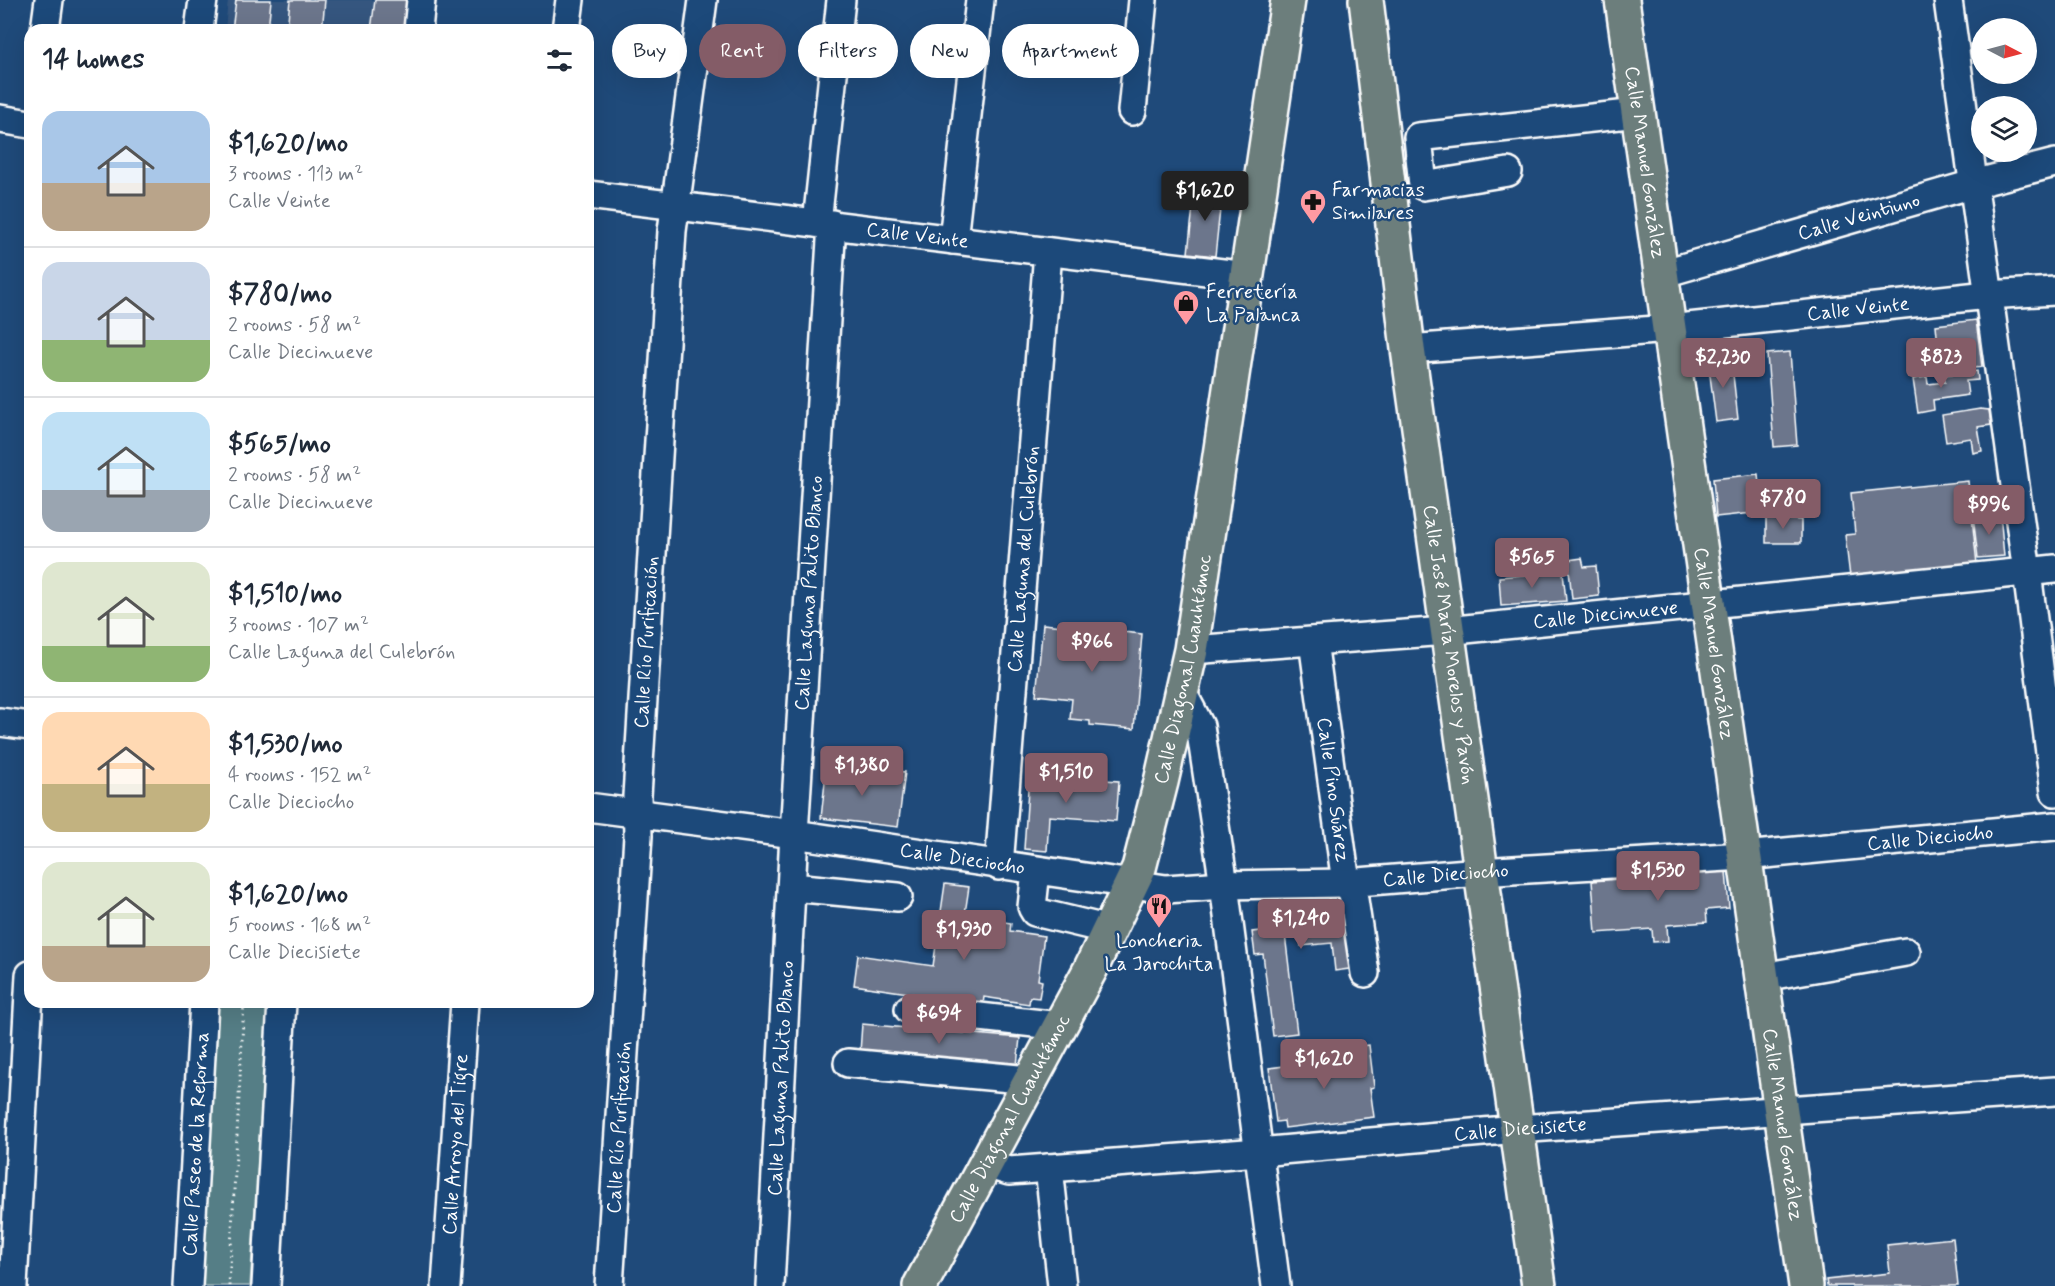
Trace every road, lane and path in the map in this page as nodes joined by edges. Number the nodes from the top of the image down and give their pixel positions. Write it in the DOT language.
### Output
graph roads {
  1 [pos="49,0"];
  2 [pos="203,0"];
  3 [pos="421,0"];
  4 [pos="570,0"];
  5 [pos="703,0"];
  6 [pos="842,0"];
  7 [pos="980,0"];
  8 [pos="1143,0"];
  9 [pos="1288,0"];
  10 [pos="1366,0"];
  11 [pos="1622,0"];
  12 [pos="1948,0"];
  13 [pos="46,24"];
  14 [pos="201,24"];
  15 [pos="419,24"];
  16 [pos="567,24"];
  17 [pos="1132,111"];
  18 [pos="1638,113"];
  19 [pos="0,119"];
  20 [pos="24,122"];
  21 [pos="2055,163"];
  22 [pos="1508,172"];
  23 [pos="1973,184"];
  24 [pos="594,196"];
  25 [pos="676,206"];
  26 [pos="825,223"];
  27 [pos="953,240"];
  28 [pos="1048,252"];
  29 [pos="1661,274"];
  30 [pos="1247,276"];
  31 [pos="2055,291"];
  32 [pos="1988,295"];
  33 [pos="1669,329"];
  34 [pos="1408,349"];
  35 [pos="2055,569"];
  36 [pos="2027,572"];
  37 [pos="1708,605"];
  38 [pos="1446,631"];
  39 [pos="1314,641"];
  40 [pos="1191,650"];
  41 [pos="1181,690"];
  42 [pos="0,723"];
  43 [pos="24,725"];
  44 [pos="2055,792"];
  45 [pos="594,808"];
  46 [pos="637,814"];
  47 [pos="2055,826"];
  48 [pos="794,834"];
  49 [pos="1744,856"];
  50 [pos="999,866"];
  51 [pos="1036,871"];
  52 [pos="1480,872"];
  53 [pos="1346,883"];
  54 [pos="1131,885"];
  55 [pos="1224,885"];
  56 [pos="792,887"];
  57 [pos="898,897"];
  58 [pos="1110,930"];
  59 [pos="1906,952"];
  60 [pos="1365,973"];
  61 [pos="1762,977"];
  62 [pos="28,1008"];
  63 [pos="204,1008"];
  64 [pos="244,1008"];
  65 [pos="282,1008"];
  66 [pos="465,1008"];
  67 [pos="909,1009"];
  68 [pos="1060,1026"];
  69 [pos="848,1063"];
  70 [pos="1031,1080"];
  71 [pos="2055,1090"];
  72 [pos="1780,1110"];
  73 [pos="1517,1129"];
  74 [pos="1258,1152"];
  75 [pos="986,1164"];
  76 [pos="1049,1168"];
  77 [pos="13,1286"];
  78 [pos="188,1286"];
  79 [pos="229,1286"];
  80 [pos="266,1286"];
  81 [pos="446,1286"];
  82 [pos="609,1286"];
  83 [pos="770,1286"];
  84 [pos="920,1286"];
  85 [pos="1062,1286"];
  86 [pos="1276,1286"];
  87 [pos="1539,1286"];
  88 [pos="1806,1286"];
  1 -- 13 [label="street"];
  2 -- 14 [label="street"];
  3 -- 15 [label="street"];
  4 -- 16 [label="street"];
  5 -- 25 [label="street, Calle Río Purificación"];
  6 -- 26 [label="street, Calle Laguna Palito Blanco"];
  7 -- 27 [label="street"];
  8 -- 17 [label="street"];
  9 -- 30 [label="main road, Calle Diagonal Cuauhtémoc"];
  10 -- 34 [label="main road, Calle José María Morelos y Pavón"];
  11 -- 18 [label="main road, Calle Manuel González"];
  12 -- 23 [label="street"];
  18 -- 22 [label="street"];
  18 -- 29 [label="main road, Calle Manuel González"];
  19 -- 20 [label="street"];
  21 -- 23 [label="street, Calle Veintiuno"];
  23 -- 29 [label="street, Calle Veintiuno"];
  23 -- 32 [label="street"];
  24 -- 25 [label="street, Calle Veinte"];
  25 -- 26 [label="street, Calle Veinte"];
  25 -- 46 [label="street, Calle Río Purificación"];
  26 -- 27 [label="street, Calle Veinte"];
  26 -- 48 [label="street, Calle Laguna Palito Blanco"];
  27 -- 28 [label="street, Calle Veinte"];
  28 -- 30 [label="street, Calle Veinte"];
  28 -- 50 [label="street, Calle Laguna del Culebrón"];
  29 -- 33 [label="main road, Calle Manuel González"];
  30 -- 40 [label="main road, Calle Diagonal Cuauhtémoc"];
  31 -- 32 [label="street, Calle Veinte"];
  32 -- 33 [label="street, Calle Veinte"];
  32 -- 36 [label="street"];
  33 -- 34 [label="street, Calle Veinte"];
  33 -- 37 [label="main road, Calle Manuel González"];
  34 -- 38 [label="main road, Calle José María Morelos y Pavón"];
  35 -- 36 [label="street, Calle Diecinueve"];
  36 -- 37 [label="street, Calle Diecinueve"];
  36 -- 44 [label="street"];
  37 -- 38 [label="street, Calle Diecinueve"];
  37 -- 49 [label="main road, Calle Manuel González"];
  38 -- 39 [label="street, Calle Diecinueve"];
  38 -- 52 [label="main road, Calle José María Morelos y Pavón"];
  39 -- 40 [label="street, Calle Diecinueve"];
  39 -- 53 [label="street, Calle Pino Suárez"];
  40 -- 41 [label="main road, Calle Diagonal Cuauhtémoc"];
  41 -- 54 [label="main road, Calle Diagonal Cuauhtémoc"];
  41 -- 55 [label="street"];
  42 -- 43 [label="street"];
  45 -- 46 [label="street, Calle Dieciocho"];
  46 -- 48 [label="street, Calle Dieciocho"];
  46 -- 82 [label="street, Calle Río Purificación"];
  47 -- 49 [label="street, Calle Dieciocho"];
  48 -- 50 [label="street, Calle Dieciocho"];
  48 -- 56 [label="street, Calle Laguna Palito Blanco"];
  49 -- 52 [label="street, Calle Dieciocho"];
  49 -- 61 [label="main road, Calle Manuel González"];
  50 -- 51 [label="street, Calle Dieciocho"];
  51 -- 54 [label="street, Calle Dieciocho"];
  51 -- 58 [label="street"];
  52 -- 53 [label="street, Calle Dieciocho"];
  52 -- 73 [label="main road, Calle José María Morelos y Pavón"];
  53 -- 55 [label="street, Calle Dieciocho"];
  53 -- 60 [label="street, Calle Pino Suárez"];
  54 -- 55 [label="street, Calle Dieciocho"];
  54 -- 58 [label="main road, Calle Diagonal Cuauhtémoc"];
  55 -- 74 [label="street"];
  56 -- 57 [label="street"];
  56 -- 83 [label="street, Calle Laguna Palito Blanco"];
  58 -- 68 [label="main road, Calle Diagonal Cuauhtémoc"];
  59 -- 61 [label="street"];
  61 -- 72 [label="main road, Calle Manuel González"];
  62 -- 77 [label="street"];
  63 -- 78 [label="street, Calle Paseo de la Reforma"];
  64 -- 79 [label="path"];
  65 -- 80 [label="street"];
  66 -- 81 [label="street, Calle Arroyo del Tigre"];
  67 -- 68 [label="street"];
  68 -- 70 [label="main road, Calle Diagonal Cuauhtémoc"];
  69 -- 70 [label="street"];
  70 -- 75 [label="main road, Calle Diagonal Cuauhtémoc"];
  71 -- 72 [label="street, Calle Diecisiete"];
  72 -- 73 [label="street, Calle Diecisiete"];
  72 -- 88 [label="main road, Calle Manuel González"];
  73 -- 74 [label="street, Calle Diecisiete"];
  73 -- 87 [label="main road, Calle José María Morelos y Pavón"];
  74 -- 76 [label="street, Calle Diecisiete"];
  74 -- 86 [label="street"];
  75 -- 76 [label="street, Calle Diecisiete"];
  75 -- 84 [label="main road, Calle Diagonal Cuauhtémoc"];
  76 -- 85 [label="street"];
}
